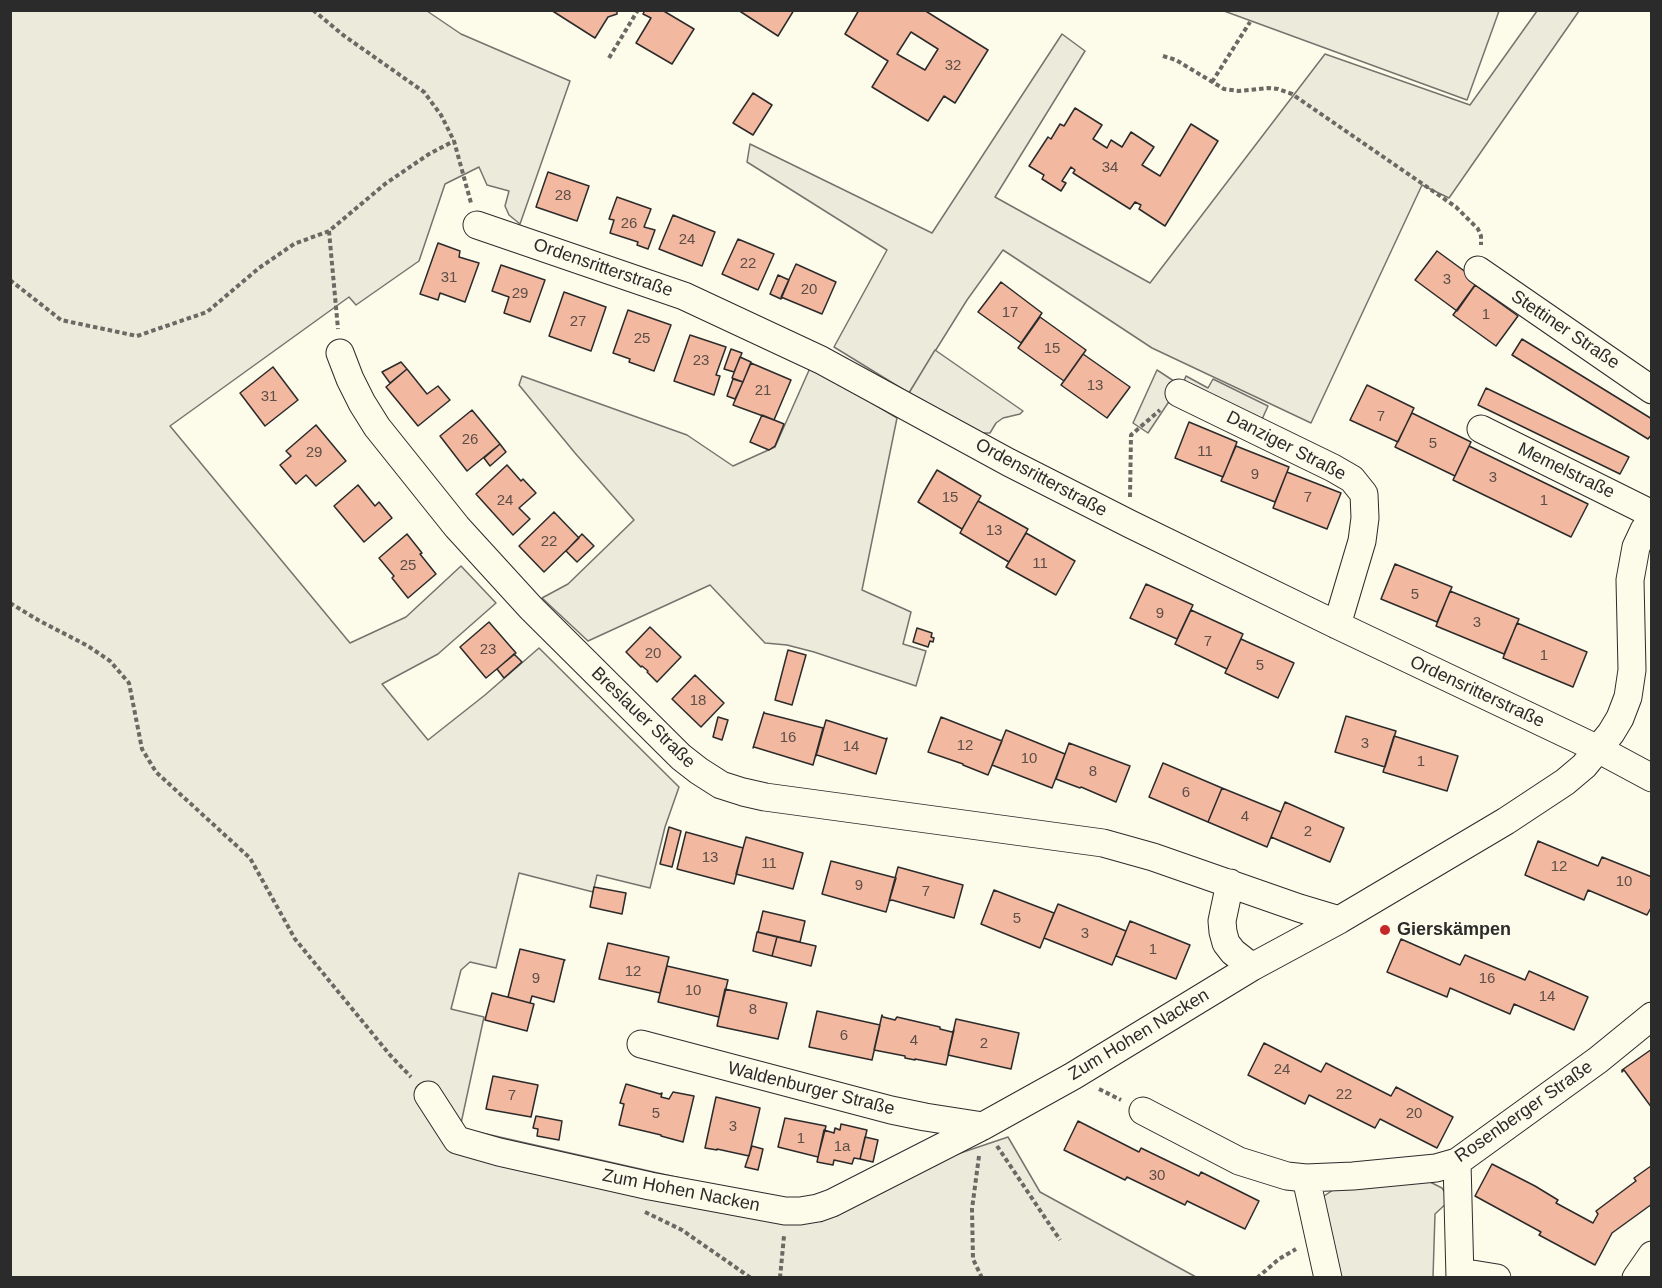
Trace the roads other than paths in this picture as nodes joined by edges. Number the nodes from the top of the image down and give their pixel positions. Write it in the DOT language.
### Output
graph roads {
  1 [pos="477,225"];
  2 [pos="1478,270"];
  3 [pos="340,353"];
  4 [pos="1652,390"];
  5 [pos="1179,393"];
  6 [pos="1481,429"];
  7 [pos="1652,516"];
  8 [pos="1337,625"];
  9 [pos="1642,671"];
  10 [pos="1598,749"];
  11 [pos="1652,778"];
  12 [pos="1230,884"];
  13 [pos="1339,920"];
  14 [pos="1252,967"];
  15 [pos="1652,1016"];
  16 [pos="641,1044"];
  17 [pos="428,1095"];
  18 [pos="1143,1111"];
  19 [pos="983,1126"];
  20 [pos="1457,1162"];
  21 [pos="1306,1178"];
  22 [pos="1652,1255"];
  23 [pos="1460,1275"];
  24 [pos="1328,1278"];
  25 [pos="1497,1278"];
  26 [pos="1636,1278"];
  1 -- 8 [label="street, Ordensritterstraße"];
  2 -- 4 [label="street, Stettiner Straße"];
  3 -- 12 [label="street, Breslauer Straße"];
  5 -- 8 [label="street, Danziger Straße"];
  6 -- 7 [label="street, Memelstraße"];
  7 -- 9 [label="street, Zum Hohen Nacken"];
  8 -- 10 [label="street, Ordensritterstraße"];
  9 -- 10 [label="street, Zum Hohen Nacken"];
  10 -- 11 [label="street, Ordensritterstraße"];
  10 -- 13 [label="street, Zum Hohen Nacken"];
  12 -- 13 [label="street, Breslauer Straße"];
  12 -- 14 [label="street"];
  13 -- 14 [label="street, Zum Hohen Nacken"];
  14 -- 19 [label="street, Zum Hohen Nacken"];
  15 -- 20 [label="street, Rosenberger Straße"];
  16 -- 19 [label="street, Waldenburger Straße"];
  17 -- 19 [label="street, Zum Hohen Nacken"];
  18 -- 21 [label="street, Rosenberger Straße"];
  20 -- 21 [label="street, Rosenberger Straße"];
  20 -- 23 [label="street"];
  21 -- 24 [label="street"];
  22 -- 26 [label="street"];
  23 -- 25 [label="street"];
}
